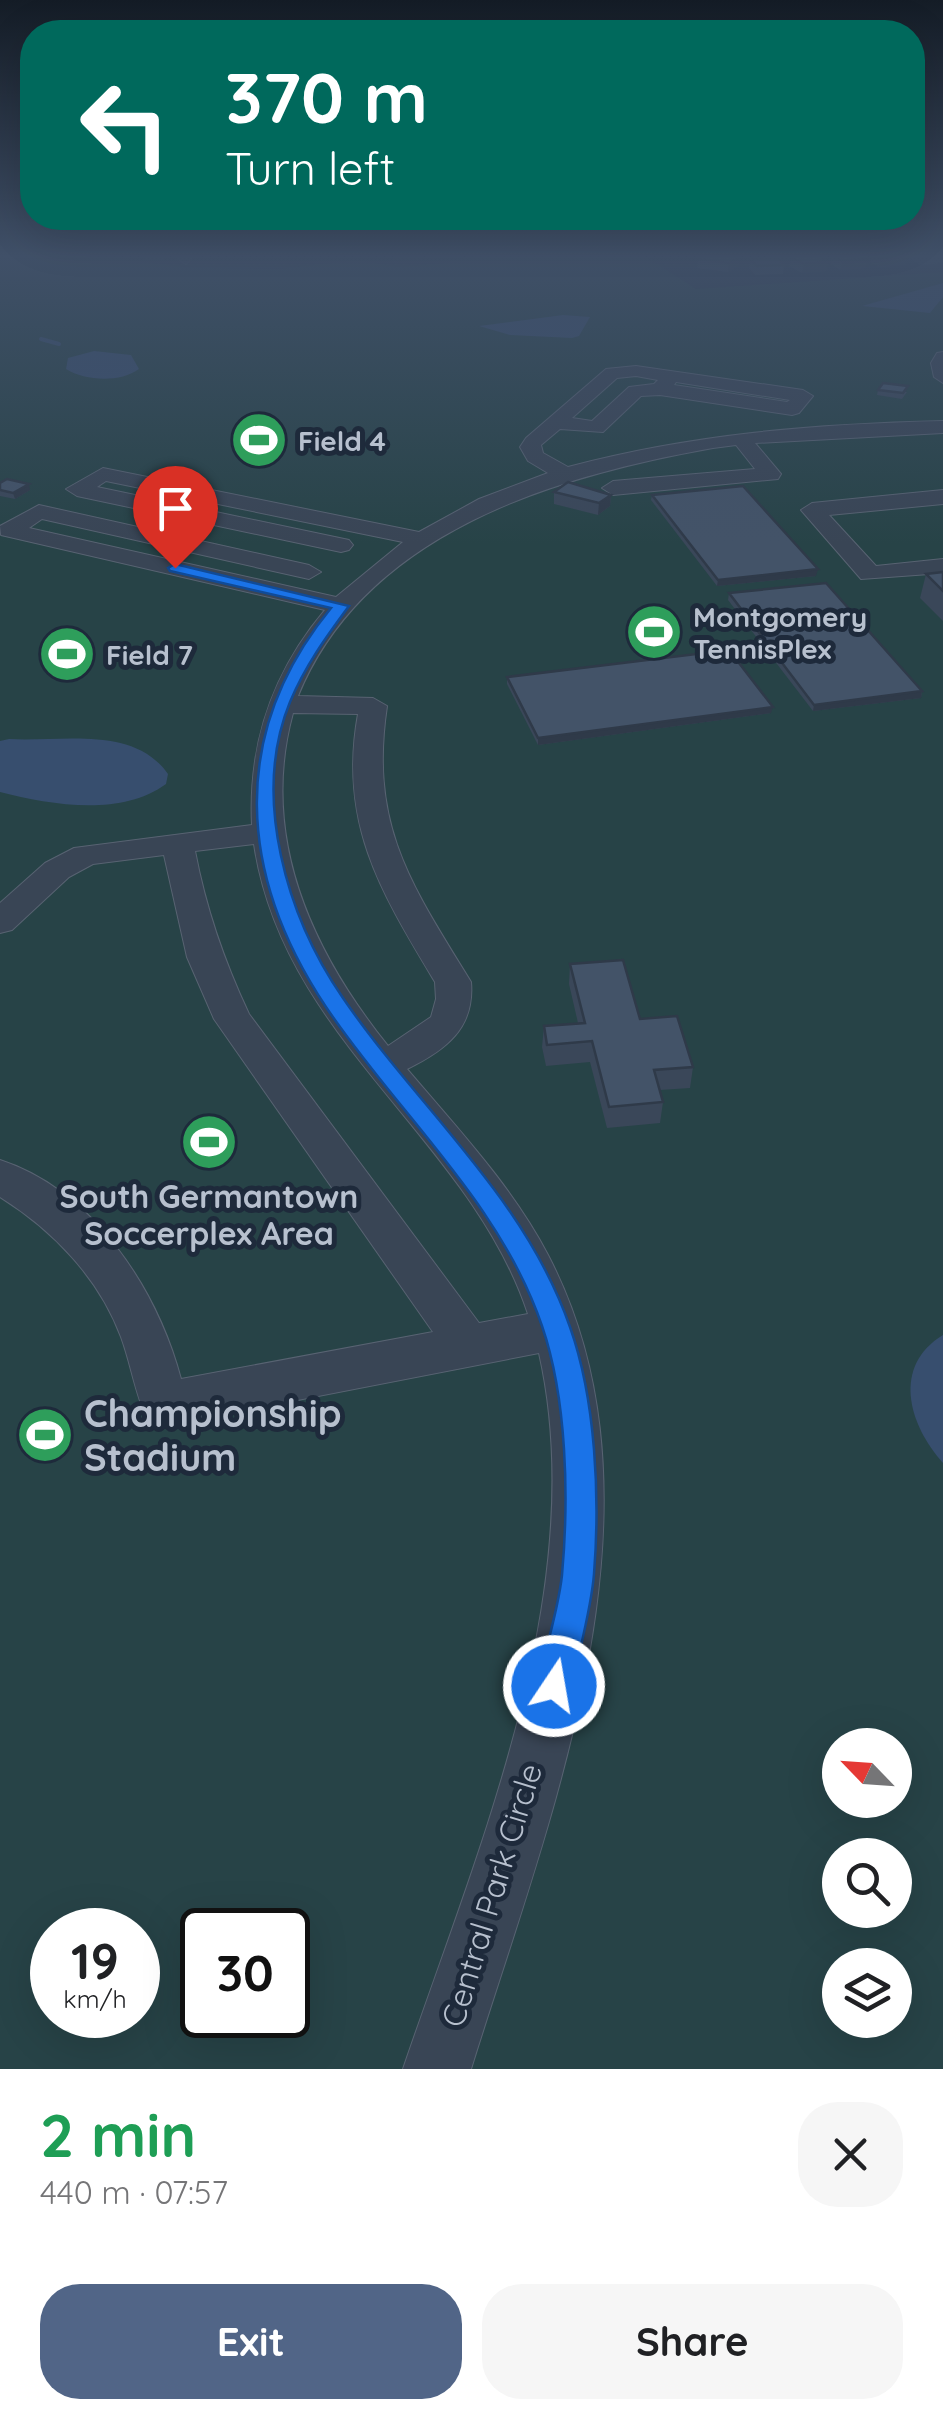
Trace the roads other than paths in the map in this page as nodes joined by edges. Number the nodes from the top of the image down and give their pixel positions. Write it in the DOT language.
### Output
graph roads {
  1 [pos="943,357"];
  2 [pos="943,377"];
  3 [pos="666,382"];
  4 [pos="943,414"];
  5 [pos="556,422"];
  6 [pos="872,426"];
  7 [pos="943,427"];
  8 [pos="741,439"];
  9 [pos="770,474"];
  10 [pos="794,474"];
  11 [pos="567,475"];
  12 [pos="840,486"];
  13 [pos="612,488"];
  14 [pos="943,498"];
  15 [pos="861,506"];
  16 [pos="363,527"];
  17 [pos="420,539"];
  18 [pos="342,545"];
  19 [pos="943,566"];
  20 [pos="309,572"];
  21 [pos="283,592"];
  22 [pos="341,606"];
  23 [pos="280,704"];
  24 [pos="268,833"];
  25 [pos="178,844"];
  26 [pos="0,922"];
  27 [pos="380,1064"];
  28 [pos="0,1176"];
  29 [pos="557,1329"];
  30 [pos="469,1346"];
  31 [pos="437,2069"];
  1 -- 2 [label="street"];
  3 -- 3 [label="street"];
  3 -- 5 [label="street"];
  3 -- 5 [label="street"];
  4 -- 6 [label="street, Central Park Circle"];
  5 -- 11 [label="street"];
  6 -- 7 [label="street, Central Park Circle"];
  6 -- 8 [label="street, Central Park Circle"];
  8 -- 9 [label="street"];
  8 -- 11 [label="street, Central Park Circle"];
  9 -- 10 [label="street"];
  9 -- 13 [label="street"];
  11 -- 17 [label="street, Central Park Circle"];
  12 -- 15 [label="street"];
  14 -- 15 [label="street"];
  15 -- 19 [label="street"];
  16 -- 17 [label="street"];
  16 -- 18 [label="street"];
  16 -- 18 [label="street"];
  17 -- 22 [label="street, Central Park Circle"];
  18 -- 20 [label="street"];
  20 -- 21 [label="street"];
  20 -- 21 [label="street"];
  21 -- 22 [label="street"];
  22 -- 23 [label="street, Central Park Circle"];
  23 -- 24 [label="street, Central Park Circle"];
  23 -- 27 [label="street"];
  24 -- 25 [label="street"];
  24 -- 27 [label="street, Central Park Circle"];
  25 -- 26 [label="street"];
  25 -- 30 [label="street"];
  27 -- 29 [label="street, Central Park Circle"];
  28 -- 30 [label="street"];
  29 -- 30 [label="street"];
  29 -- 31 [label="street, Central Park Circle"];
}
